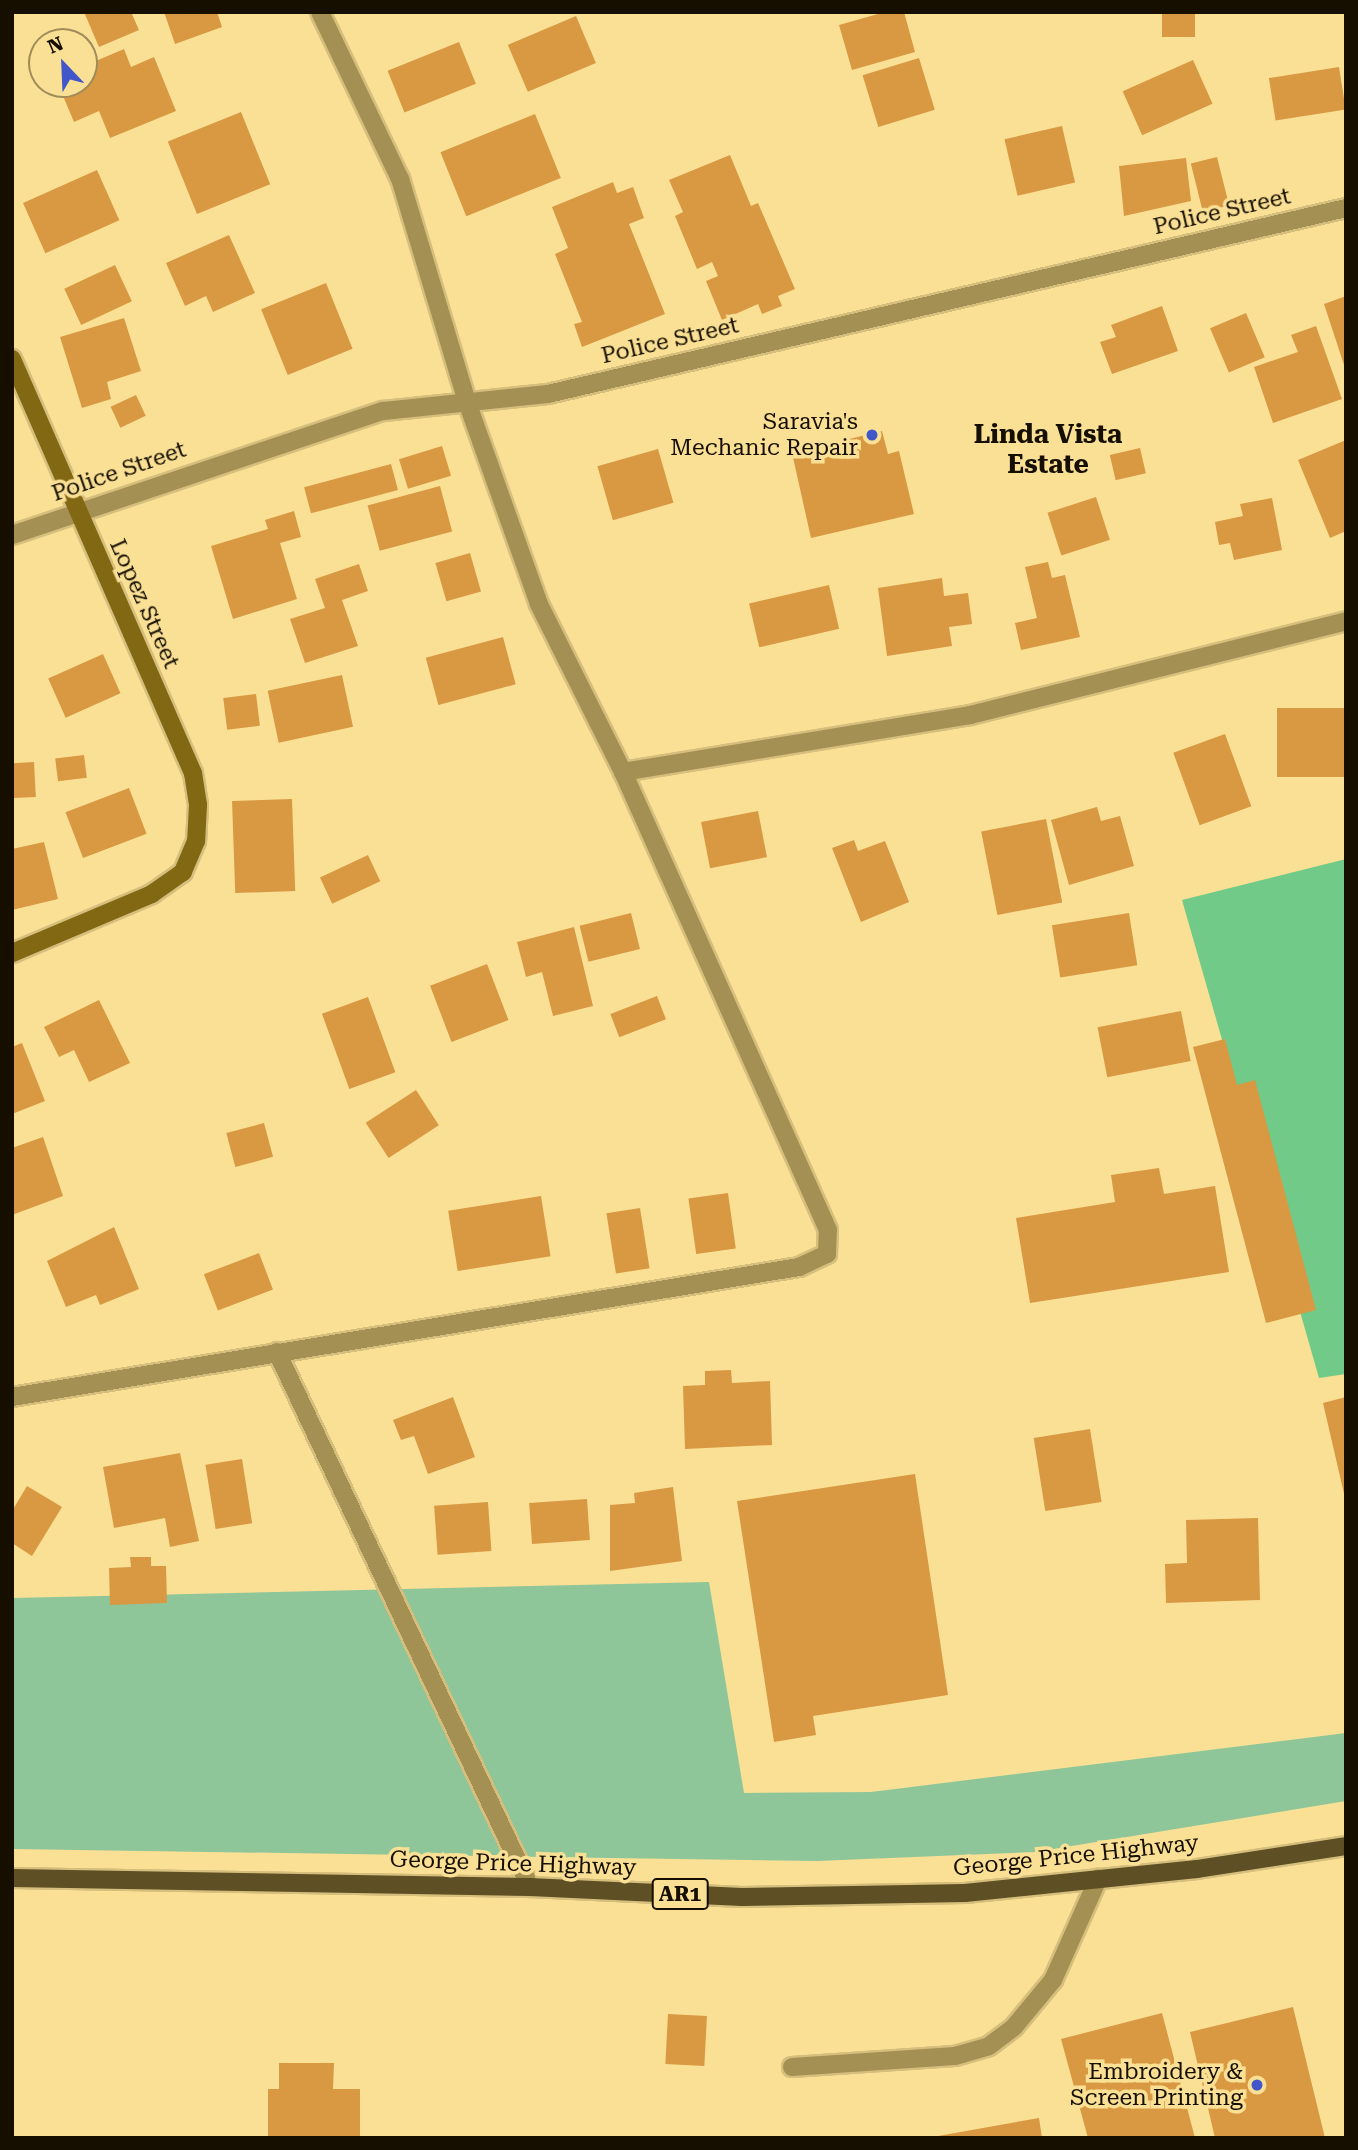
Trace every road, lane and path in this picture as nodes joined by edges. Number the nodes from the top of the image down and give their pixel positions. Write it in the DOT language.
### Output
graph roads {
  1 [pos="320,12"];
  2 [pos="1346,208"];
  3 [pos="12,359"];
  4 [pos="467,402"];
  5 [pos="76,512"];
  6 [pos="12,535"];
  7 [pos="1346,621"];
  8 [pos="624,772"];
  9 [pos="12,953"];
  10 [pos="277,1352"];
  11 [pos="12,1397"];
  12 [pos="1346,1846"];
  13 [pos="12,1878"];
  14 [pos="1098,1880"];
  15 [pos="530,1887"];
  16 [pos="792,2067"];
  1 -- 4 [label="street"];
  2 -- 4 [label="street, Police Street"];
  3 -- 5 [label="street, Lopez Street"];
  4 -- 5 [label="street, Police Street"];
  4 -- 8 [label="street"];
  5 -- 6 [label="street, Police Street"];
  5 -- 9 [label="street, Lopez Street"];
  7 -- 8 [label="street"];
  8 -- 10 [label="street"];
  10 -- 11 [label="street"];
  10 -- 15 [label="street"];
  12 -- 14 [label="main road, George Price Highway / AR1"];
  13 -- 15 [label="main road, George Price Highway / AR1"];
  14 -- 15 [label="main road, George Price Highway / AR1"];
  14 -- 16 [label="street"];
}
